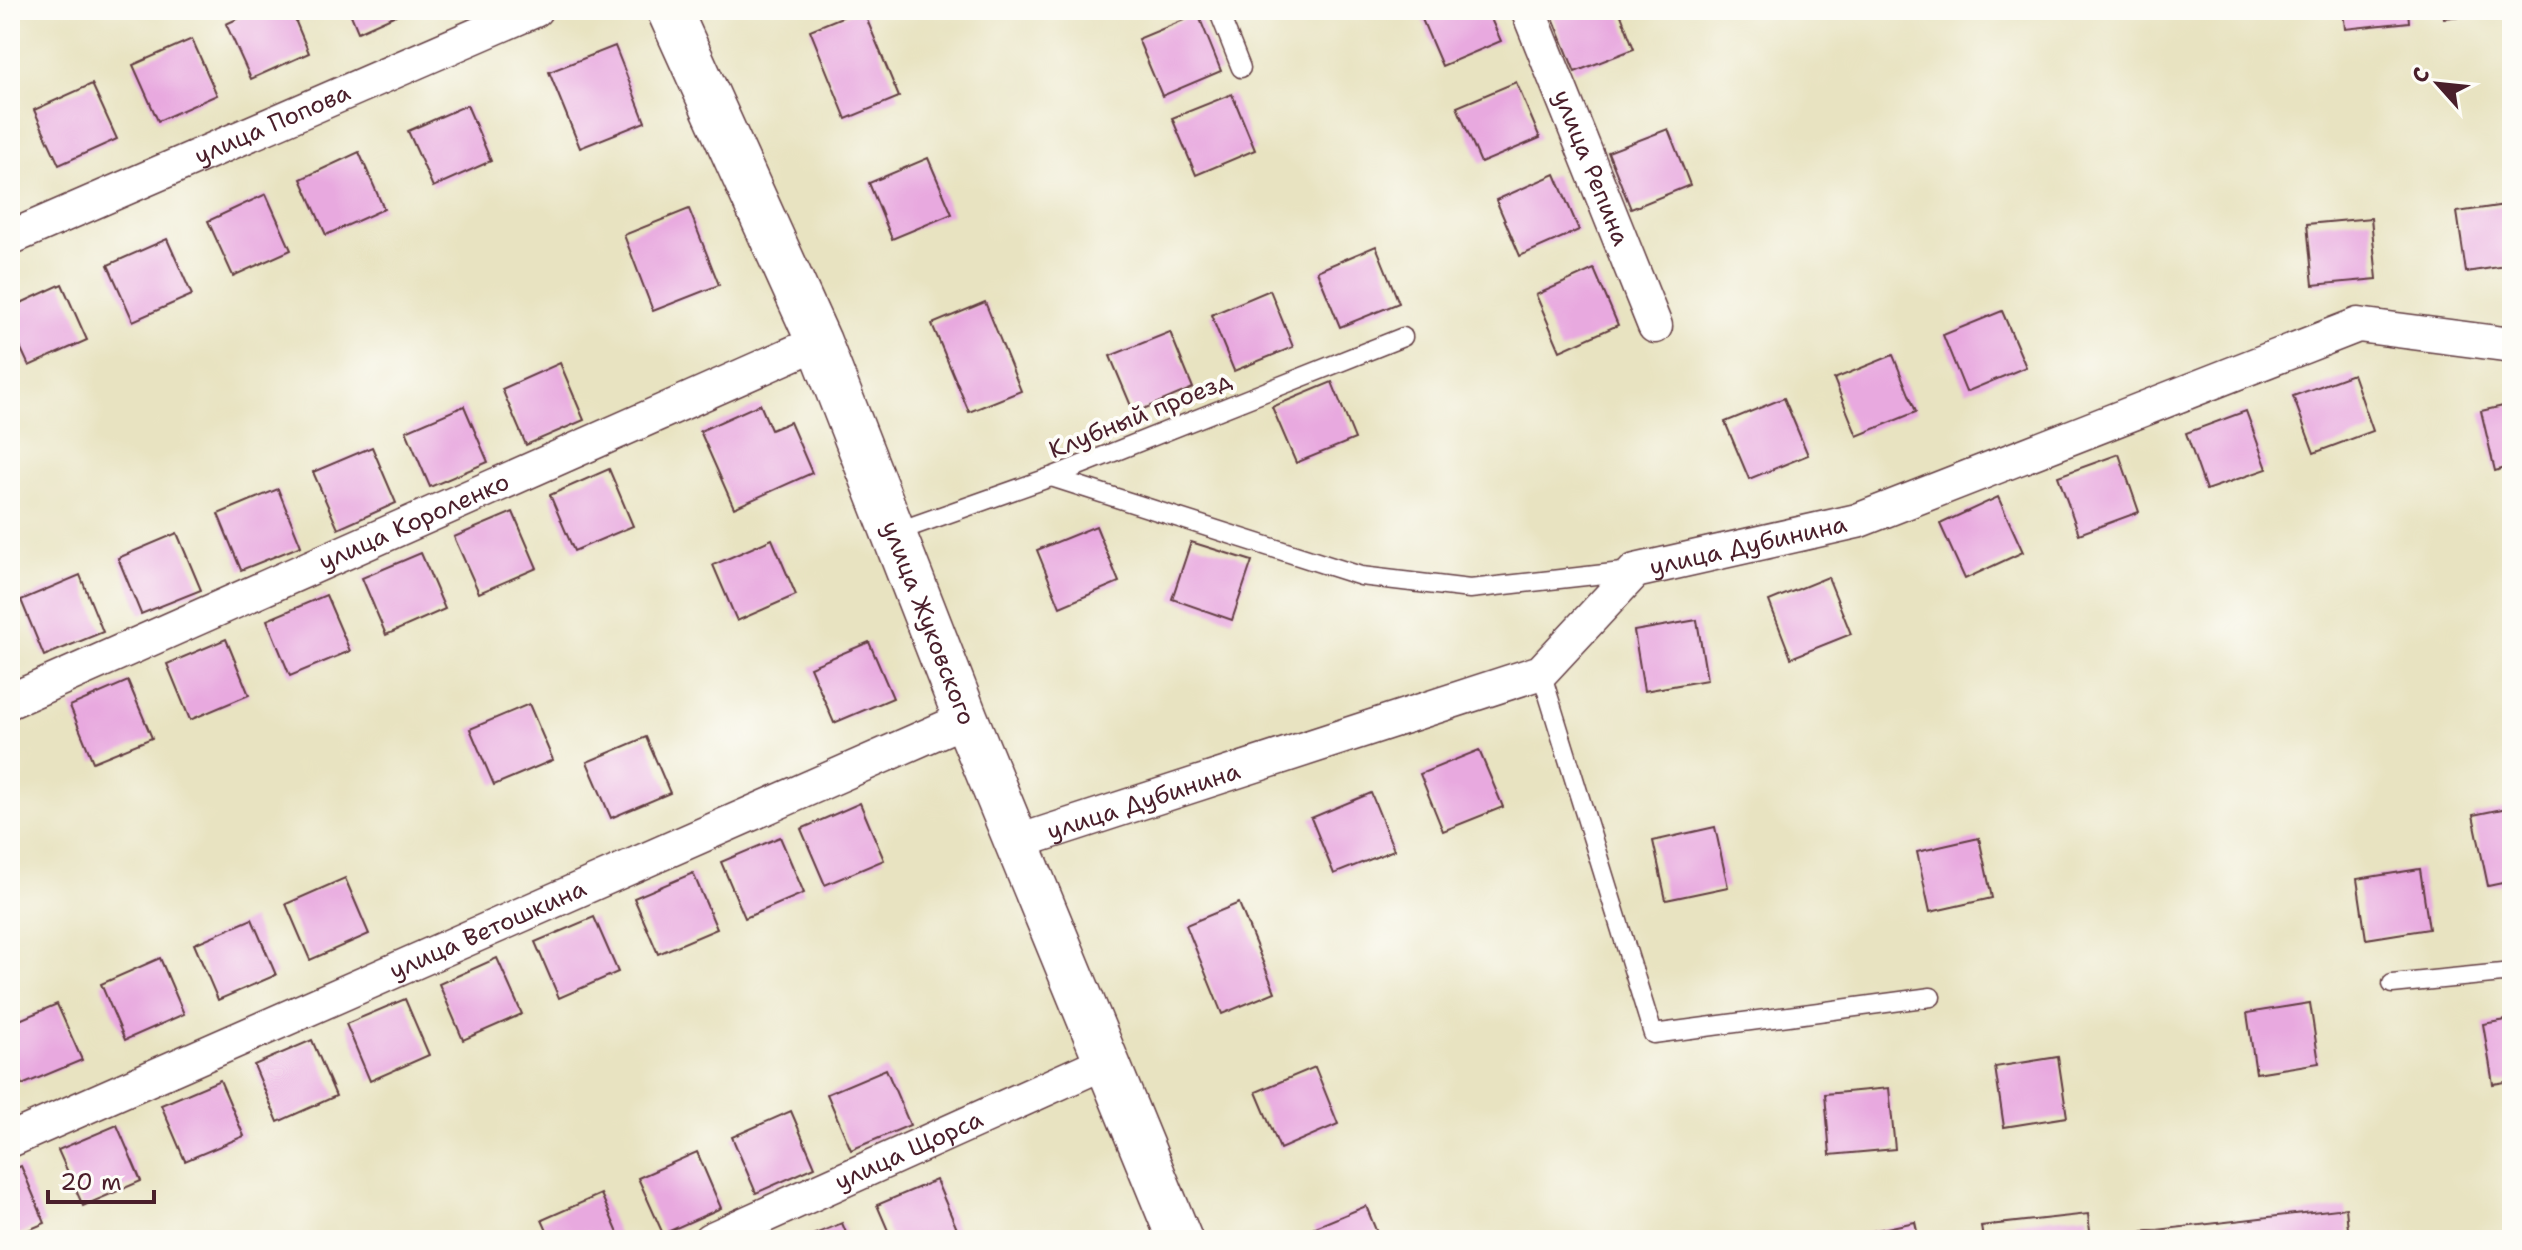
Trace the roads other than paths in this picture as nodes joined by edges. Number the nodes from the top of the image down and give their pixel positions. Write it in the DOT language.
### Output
graph roads {
  1 [pos="535,10"];
  2 [pos="669,10"];
  3 [pos="1218,10"];
  4 [pos="1528,10"];
  5 [pos="1241,68"];
  6 [pos="10,238"];
  7 [pos="1655,326"];
  8 [pos="1403,337"];
  9 [pos="819,342"];
  10 [pos="2512,345"];
  11 [pos="1051,477"];
  12 [pos="893,533"];
  13 [pos="1635,571"];
  14 [pos="1541,672"];
  15 [pos="10,701"];
  16 [pos="966,719"];
  17 [pos="1018,842"];
  18 [pos="2512,972"];
  19 [pos="2392,984"];
  20 [pos="1931,997"];
  21 [pos="1107,1061"];
  22 [pos="10,1140"];
  23 [pos="710,1240"];
  24 [pos="1180,1240"];
  1 -- 6 [label="street, улица Попова"];
  2 -- 9 [label="street, улица Жуковского"];
  3 -- 5 [label="lane"];
  4 -- 7 [label="street, улица Репина"];
  8 -- 11 [label="lane, Клубный проезд"];
  9 -- 12 [label="street, улица Жуковского"];
  9 -- 15 [label="street, улица Короленко"];
  10 -- 13 [label="street, улица Дубинина"];
  11 -- 12 [label="lane, Клубный проезд"];
  11 -- 13 [label="lane"];
  12 -- 16 [label="street, улица Жуковского"];
  13 -- 14 [label="street, улица Дубинина"];
  14 -- 17 [label="street, улица Дубинина"];
  14 -- 20 [label="lane"];
  16 -- 17 [label="street, улица Жуковского"];
  16 -- 22 [label="street, улица Ветошкина"];
  17 -- 21 [label="street, улица Жуковского"];
  18 -- 19 [label="lane"];
  21 -- 23 [label="street, улица Щорса"];
  21 -- 24 [label="street, улица Жуковского"];
}
